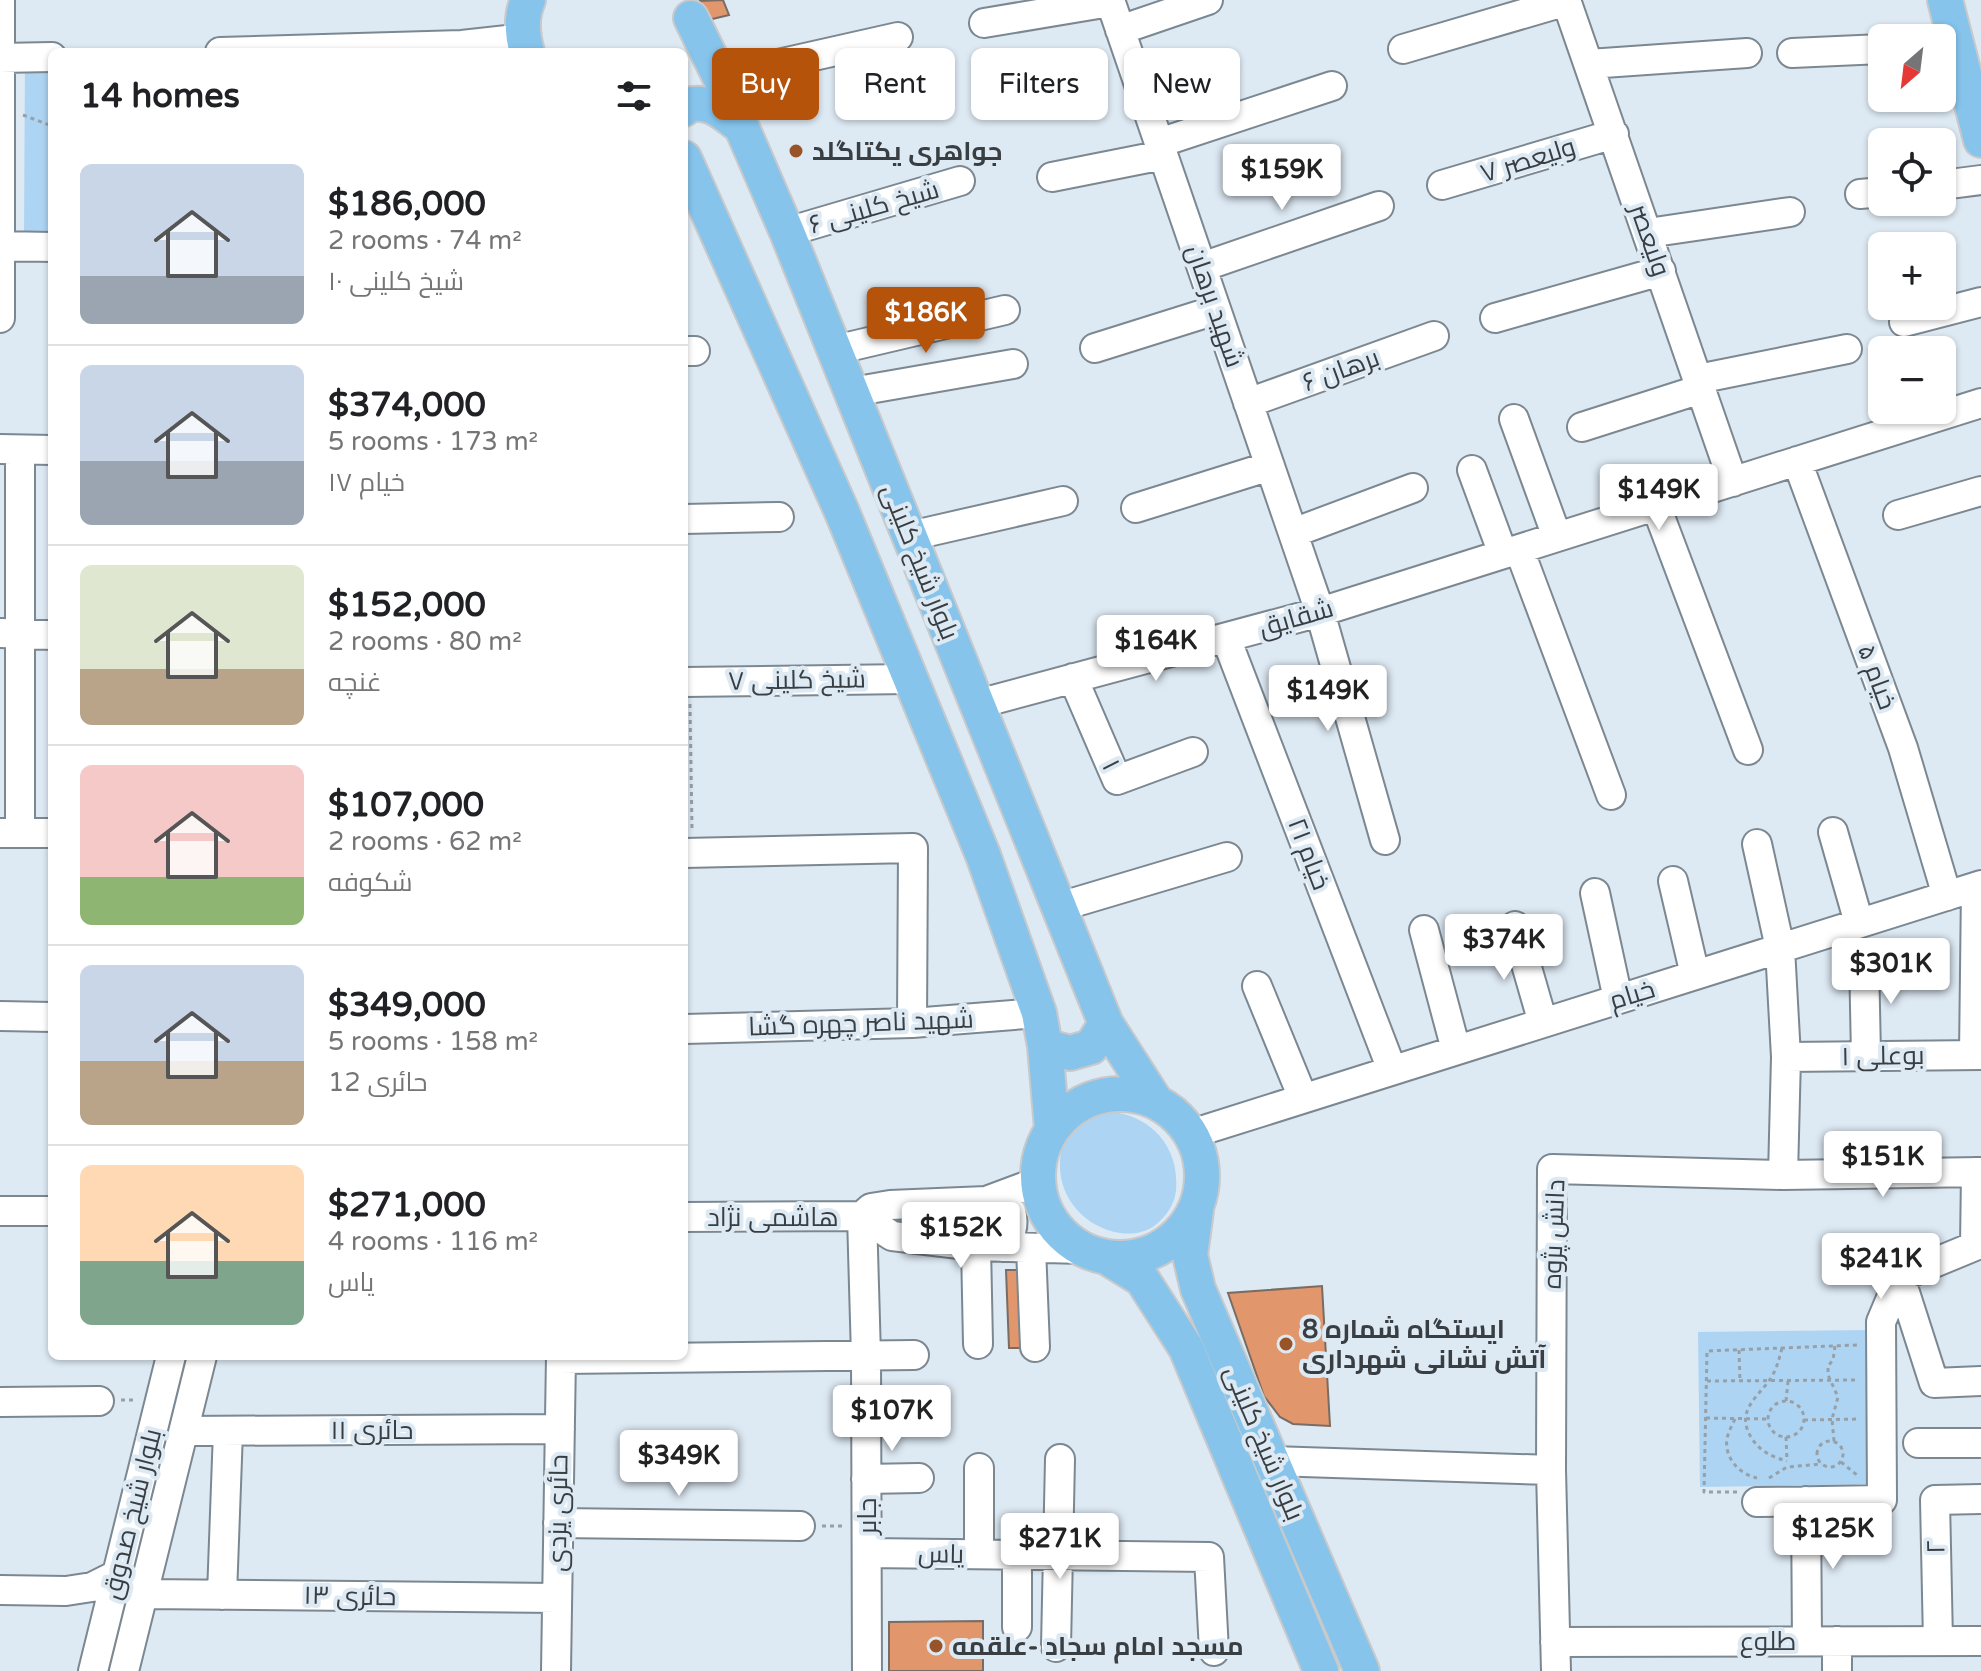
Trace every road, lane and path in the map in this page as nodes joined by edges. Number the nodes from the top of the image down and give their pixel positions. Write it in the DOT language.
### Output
graph roads {
  1 [pos="0,0"];
  2 [pos="1208,0"];
  3 [pos="1945,0"];
  4 [pos="1110,1"];
  5 [pos="1566,1"];
  6 [pos="688,9"];
  7 [pos="984,23"];
  8 [pos="1947,24"];
  9 [pos="524,25"];
  10 [pos="1120,30"];
  11 [pos="898,37"];
  12 [pos="358,48"];
  13 [pos="1403,49"];
  14 [pos="688,50"];
  15 [pos="1868,50"];
  16 [pos="1747,53"];
  17 [pos="1792,53"];
  18 [pos="819,55"];
  19 [pos="48,57"];
  20 [pos="0,58"];
  21 [pos="712,60"];
  22 [pos="1589,64"];
  23 [pos="1956,66"];
  24 [pos="1332,86"];
  25 [pos="688,105"];
  26 [pos="0,107"];
  27 [pos="0,114"];
  28 [pos="737,120"];
  29 [pos="48,125"];
  30 [pos="739,125"];
  31 [pos="1614,134"];
  32 [pos="1981,140"];
  33 [pos="1161,149"];
  34 [pos="688,167"];
  35 [pos="1052,177"];
  36 [pos="1981,180"];
  37 [pos="960,181"];
  38 [pos="1956,183"];
  39 [pos="1442,185"];
  40 [pos="1379,206"];
  41 [pos="1790,212"];
  42 [pos="787,232"];
  43 [pos="1648,233"];
  44 [pos="0,246"];
  45 [pos="48,247"];
  46 [pos="1202,267"];
  47 [pos="1661,271"];
  48 [pos="1981,302"];
  49 [pos="1005,310"];
  50 [pos="1216,310"];
  51 [pos="0,318"];
  52 [pos="1495,318"];
  53 [pos="1904,322"];
  54 [pos="1434,336"];
  55 [pos="1095,348"];
  56 [pos="1847,349"];
  57 [pos="835,350"];
  58 [pos="1013,364"];
  59 [pos="1699,384"];
  60 [pos="852,392"];
  61 [pos="1248,403"];
  62 [pos="1981,403"];
  63 [pos="1514,419"];
  64 [pos="1582,427"];
  65 [pos="10,450"];
  66 [pos="48,450"];
  67 [pos="1797,461"];
  68 [pos="1270,466"];
  69 [pos="1472,470"];
  70 [pos="1733,482"];
  71 [pos="1413,488"];
  72 [pos="1981,491"];
  73 [pos="1063,501"];
  74 [pos="1656,506"];
  75 [pos="1136,508"];
  76 [pos="1898,515"];
  77 [pos="779,517"];
  78 [pos="688,519"];
  79 [pos="1293,533"];
  80 [pos="910,536"];
  81 [pos="1557,537"];
  82 [pos="1511,552"];
  83 [pos="1320,612"];
  84 [pos="9,634"];
  85 [pos="48,635"];
  86 [pos="1226,638"];
  87 [pos="1073,678"];
  88 [pos="909,679"];
  89 [pos="688,682"];
  90 [pos="978,704"];
  91 [pos="688,705"];
  92 [pos="1748,750"];
  93 [pos="1193,752"];
  94 [pos="691,773"];
  95 [pos="1611,795"];
  96 [pos="1833,832"];
  97 [pos="10,833"];
  98 [pos="48,833"];
  99 [pos="1385,840"];
  100 [pos="1757,844"];
  101 [pos="688,852"];
  102 [pos="1227,857"];
  103 [pos="1673,881"];
  104 [pos="1978,886"];
  105 [pos="1595,893"];
  106 [pos="1947,896"];
  107 [pos="1059,907"];
  108 [pos="1859,923"];
  109 [pos="1515,926"];
  110 [pos="1424,930"];
  111 [pos="1780,948"];
  112 [pos="1864,958"];
  113 [pos="1695,975"];
  114 [pos="1257,986"];
  115 [pos="1618,999"];
  116 [pos="0,1016"];
  117 [pos="48,1017"];
  118 [pos="912,1023"];
  119 [pos="1543,1023"];
  120 [pos="1106,1024"];
  121 [pos="688,1029"];
  122 [pos="1042,1030"];
  123 [pos="1456,1050"];
  124 [pos="1977,1055"];
  125 [pos="1866,1056"];
  126 [pos="1786,1057"];
  127 [pos="1392,1070"];
  128 [pos="1303,1098"];
  129 [pos="1156,1102"];
  130 [pos="1052,1128"];
  131 [pos="1191,1134"];
  132 [pos="1979,1172"];
  133 [pos="1783,1175"];
  134 [pos="1037,1182"];
  135 [pos="986,1201"];
  136 [pos="1196,1210"];
  137 [pos="0,1211"];
  138 [pos="48,1211"];
  139 [pos="862,1216"];
  140 [pos="688,1217"];
  141 [pos="989,1246"];
  142 [pos="1031,1248"];
  143 [pos="1095,1254"];
  144 [pos="1900,1277"];
  145 [pos="978,1344"];
  146 [pos="1881,1345"];
  147 [pos="1835,1346"];
  148 [pos="1035,1347"];
  149 [pos="1782,1348"];
  150 [pos="1739,1350"];
  151 [pos="914,1355"];
  152 [pos="866,1356"];
  153 [pos="688,1357"];
  154 [pos="170,1360"];
  155 [pos="201,1360"];
  156 [pos="561,1360"];
  157 [pos="1832,1380"];
  158 [pos="1871,1380"];
  159 [pos="1706,1381"];
  160 [pos="1740,1381"];
  161 [pos="1769,1381"];
  162 [pos="1788,1381"];
  163 [pos="1981,1381"];
  164 [pos="161,1399"];
  165 [pos="99,1401"];
  166 [pos="1786,1401"];
  167 [pos="0,1402"];
  168 [pos="1706,1418"];
  169 [pos="1735,1419"];
  170 [pos="1745,1419"];
  171 [pos="1767,1419"];
  172 [pos="1832,1419"];
  173 [pos="1872,1419"];
  174 [pos="1804,1420"];
  175 [pos="560,1429"];
  176 [pos="184,1431"];
  177 [pos="228,1431"];
  178 [pos="1786,1437"];
  179 [pos="1834,1441"];
  180 [pos="1918,1443"];
  181 [pos="1981,1443"];
  182 [pos="1060,1459"];
  183 [pos="1272,1461"];
  184 [pos="1787,1461"];
  185 [pos="1822,1464"];
  186 [pos="1787,1467"];
  187 [pos="979,1468"];
  188 [pos="1236,1468"];
  189 [pos="1551,1470"];
  190 [pos="919,1478"];
  191 [pos="866,1479"];
  192 [pos="1788,1479"];
  193 [pos="1752,1497"];
  194 [pos="1981,1499"];
  195 [pos="1806,1501"];
  196 [pos="558,1523"];
  197 [pos="800,1526"];
  198 [pos="867,1539"];
  199 [pos="979,1554"];
  200 [pos="1017,1555"];
  201 [pos="1057,1555"];
  202 [pos="118,1574"];
  203 [pos="0,1590"];
  204 [pos="66,1591"];
  205 [pos="143,1594"];
  206 [pos="222,1595"];
  207 [pos="556,1598"];
  208 [pos="109,1608"];
  209 [pos="1017,1627"];
  210 [pos="1807,1641"];
  211 [pos="1837,1641"];
  212 [pos="1938,1641"];
  213 [pos="1981,1641"];
  214 [pos="1555,1642"];
  215 [pos="1056,1647"];
  216 [pos="1214,1651"];
  217 [pos="93,1671"];
  218 [pos="124,1671"];
  219 [pos="556,1671"];
  220 [pos="867,1671"];
  221 [pos="1321,1671"];
  222 [pos="1362,1671"];
  223 [pos="1556,1671"];
  224 [pos="1837,1671"];
  1 -- 20 [label="street"];
  2 -- 10 [label="street"];
  3 -- 8 [label="main road"];
  4 -- 7 [label="street"];
  4 -- 10 [label="street, شهید برهان"];
  5 -- 13 [label="street"];
  5 -- 22 [label="street, ولیعصر"];
  6 -- 14 [label="main road"];
  6 -- 21 [label="main road, بلوار شیخ کلینی"];
  9 -- 12 [label="street"];
  10 -- 33 [label="street, شهید برهان"];
  11 -- 18 [label="street"];
  15 -- 17 [label="street"];
  16 -- 22 [label="street"];
  19 -- 20 [label="street"];
  20 -- 26 [label="street"];
  22 -- 31 [label="street, ولیعصر"];
  23 -- 32 [label="main road"];
  24 -- 33 [label="street"];
  25 -- 30 [label="main road"];
  26 -- 27 [label="street"];
  26 -- 29 [label="path"];
  27 -- 44 [label="street"];
  28 -- 30 [label="main road, بلوار شیخ کلینی"];
  30 -- 42 [label="main road, بلوار شیخ کلینی"];
  31 -- 39 [label="street, ولیعصر ۷"];
  31 -- 43 [label="street, ولیعصر"];
  33 -- 35 [label="street"];
  33 -- 46 [label="street, شهید برهان"];
  34 -- 88 [label="main road, بلوار شیخ کلینی"];
  36 -- 38 [label="street"];
  37 -- 42 [label="street, شیخ کلینی ۶"];
  40 -- 46 [label="street"];
  41 -- 43 [label="street"];
  42 -- 57 [label="main road, بلوار شیخ کلینی"];
  43 -- 47 [label="street, ولیعصر"];
  44 -- 45 [label="street"];
  44 -- 51 [label="street"];
  46 -- 50 [label="street, شهید برهان"];
  47 -- 52 [label="street"];
  47 -- 59 [label="street, ولیعصر"];
  48 -- 53 [label="street"];
  49 -- 57 [label="street"];
  50 -- 55 [label="street"];
  50 -- 61 [label="street, شهید برهان"];
  54 -- 61 [label="street, برهان ۶"];
  56 -- 59 [label="street"];
  57 -- 60 [label="main road, بلوار شیخ کلینی"];
  58 -- 60 [label="street"];
  59 -- 64 [label="street"];
  59 -- 70 [label="street, ولیعصر"];
  60 -- 80 [label="main road, بلوار شیخ کلینی"];
  61 -- 68 [label="street, شهید برهان"];
  62 -- 67 [label="street, شقایق"];
  63 -- 81 [label="street"];
  65 -- 66 [label="street"];
  65 -- 84 [label="street"];
  67 -- 70 [label="street, شقایق"];
  67 -- 106 [label="street, خیام ۵"];
  68 -- 75 [label="street"];
  68 -- 79 [label="street, شهید برهان"];
  69 -- 82 [label="street"];
  70 -- 74 [label="street, شقایق"];
  71 -- 79 [label="street"];
  72 -- 76 [label="street"];
  73 -- 80 [label="street"];
  74 -- 81 [label="street, شقایق"];
  74 -- 92 [label="street"];
  77 -- 78 [label="street"];
  79 -- 83 [label="street, شهید برهان"];
  80 -- 90 [label="main road, بلوار شیخ کلینی"];
  81 -- 82 [label="street, شقایق"];
  82 -- 83 [label="street, شقایق"];
  82 -- 95 [label="street"];
  83 -- 86 [label="street, شقایق"];
  83 -- 99 [label="street, شهید برهان"];
  84 -- 85 [label="street"];
  84 -- 97 [label="street"];
  86 -- 87 [label="street, شقایق"];
  86 -- 127 [label="street, خیام ۲۱"];
  87 -- 90 [label="street, شقایق"];
  87 -- 93 [label="street, ۱"];
  88 -- 89 [label="street, شیخ کلینی ۷"];
  88 -- 122 [label="main road, بلوار شیخ کلینی"];
  90 -- 107 [label="main road, بلوار شیخ کلینی"];
  91 -- 94 [label="path"];
  94 -- 101 [label="path"];
  96 -- 108 [label="street"];
  97 -- 98 [label="street"];
  100 -- 111 [label="street"];
  101 -- 118 [label="street"];
  102 -- 107 [label="street"];
  103 -- 113 [label="street"];
  104 -- 106 [label="street, خیام"];
  104 -- 124 [label="street"];
  105 -- 115 [label="street"];
  106 -- 108 [label="street, خیام"];
  107 -- 120 [label="main road, بلوار شیخ کلینی"];
  108 -- 111 [label="street, خیام"];
  109 -- 119 [label="street"];
  110 -- 123 [label="street"];
  111 -- 113 [label="street, خیام"];
  111 -- 126 [label="street"];
  112 -- 125 [label="street"];
  113 -- 115 [label="street, خیام"];
  114 -- 128 [label="street"];
  115 -- 119 [label="street, خیام"];
  116 -- 117 [label="street"];
  118 -- 121 [label="street, شهید ناصر چهره گشا"];
  118 -- 122 [label="street, شهید ناصر چهره گشا"];
  119 -- 123 [label="street, خیام"];
  120 -- 122 [label="main road"];
  120 -- 129 [label="main road, بلوار شیخ کلینی"];
  122 -- 130 [label="main road, بلوار شیخ کلینی"];
  123 -- 127 [label="street, خیام"];
  124 -- 125 [label="street, ۱ بوعلی"];
  125 -- 126 [label="street, ۱ بوعلی"];
  126 -- 133 [label="street"];
  127 -- 128 [label="street, خیام"];
  128 -- 131 [label="street, خیام"];
  129 -- 130 [label="main road"];
  129 -- 131 [label="main road"];
  130 -- 134 [label="main road"];
  131 -- 136 [label="main road"];
  132 -- 133 [label="street"];
  132 -- 144 [label="street"];
  133 -- 189 [label="street, دانش پژوه"];
  134 -- 135 [label="street"];
  134 -- 143 [label="main road"];
  135 -- 139 [label="street"];
  135 -- 141 [label="street"];
  136 -- 143 [label="main road"];
  136 -- 183 [label="main road, بلوار شیخ کلینی"];
  137 -- 138 [label="street"];
  139 -- 140 [label="street, هاشمی نژاد"];
  139 -- 141 [label="street"];
  139 -- 152 [label="street, جابر"];
  141 -- 142 [label="street"];
  141 -- 145 [label="street"];
  142 -- 143 [label="street"];
  142 -- 148 [label="street"];
  143 -- 188 [label="main road, بلوار شیخ کلینی"];
  144 -- 146 [label="street"];
  144 -- 163 [label="street"];
  146 -- 147 [label="path"];
  146 -- 195 [label="street"];
  147 -- 149 [label="path"];
  147 -- 157 [label="path"];
  149 -- 150 [label="path"];
  149 -- 161 [label="path"];
  150 -- 159 [label="path"];
  150 -- 160 [label="path"];
  151 -- 152 [label="street"];
  152 -- 153 [label="street"];
  152 -- 191 [label="street, جابر"];
  154 -- 164 [label="street, بلوار شیخ صدوق"];
  155 -- 176 [label="street, بلوار شیخ صدوق"];
  156 -- 175 [label="street, حائری یزدی"];
  157 -- 158 [label="path"];
  157 -- 162 [label="path"];
  157 -- 172 [label="path"];
  159 -- 160 [label="path"];
  159 -- 168 [label="path"];
  160 -- 161 [label="path"];
  161 -- 162 [label="path"];
  161 -- 170 [label="path"];
  162 -- 166 [label="path"];
  164 -- 165 [label="path"];
  164 -- 202 [label="street, بلوار شیخ صدوق"];
  165 -- 167 [label="street"];
  166 -- 171 [label="path"];
  166 -- 174 [label="path"];
  168 -- 169 [label="path"];
  168 -- 193 [label="path"];
  169 -- 170 [label="path"];
  169 -- 186 [label="path"];
  170 -- 171 [label="path"];
  170 -- 184 [label="path"];
  171 -- 178 [label="path"];
  172 -- 173 [label="path"];
  172 -- 174 [label="path"];
  172 -- 179 [label="path"];
  174 -- 178 [label="path"];
  175 -- 177 [label="street, حائری ۱۱"];
  175 -- 196 [label="street, حائری یزدی"];
  176 -- 177 [label="street, حائری ۱۱"];
  176 -- 205 [label="street, بلوار شیخ صدوق"];
  177 -- 206 [label="street"];
  178 -- 184 [label="path"];
  179 -- 185 [label="path"];
  179 -- 185 [label="path"];
  180 -- 181 [label="street"];
  182 -- 201 [label="street"];
  183 -- 188 [label="main road"];
  183 -- 189 [label="street"];
  183 -- 222 [label="main road, بلوار شیخ کلینی"];
  184 -- 186 [label="path"];
  185 -- 186 [label="path"];
  186 -- 192 [label="path"];
  187 -- 199 [label="street"];
  188 -- 221 [label="main road, بلوار شیخ کلینی"];
  189 -- 214 [label="street, دانش پژوه"];
  190 -- 191 [label="street"];
  191 -- 198 [label="street, جابر"];
  193 -- 195 [label="street"];
  194 -- 212 [label="street, ۲"];
  195 -- 210 [label="street"];
  196 -- 197 [label="street"];
  196 -- 207 [label="street, حائری یزدی"];
  197 -- 198 [label="path"];
  198 -- 199 [label="street, یاس"];
  198 -- 220 [label="street, جابر"];
  199 -- 200 [label="street, یاس"];
  200 -- 201 [label="street, یاس"];
  200 -- 209 [label="street"];
  201 -- 215 [label="street"];
  201 -- 216 [label="street, یاس"];
  202 -- 204 [label="street"];
  202 -- 208 [label="street, بلوار شیخ صدوق"];
  203 -- 204 [label="street"];
  204 -- 208 [label="street"];
  205 -- 206 [label="street, حائری ۱۳"];
  205 -- 218 [label="street, بلوار شیخ صدوق"];
  206 -- 207 [label="street, حائری ۱۳"];
  207 -- 219 [label="street, حائری یزدی"];
  208 -- 217 [label="street, بلوار شیخ صدوق"];
  210 -- 211 [label="street, طلوع"];
  210 -- 214 [label="street, طلوع"];
  211 -- 212 [label="street, طلوع"];
  211 -- 224 [label="street"];
  212 -- 213 [label="street, طلوع"];
  214 -- 223 [label="street, دانش پژوه"];
}
